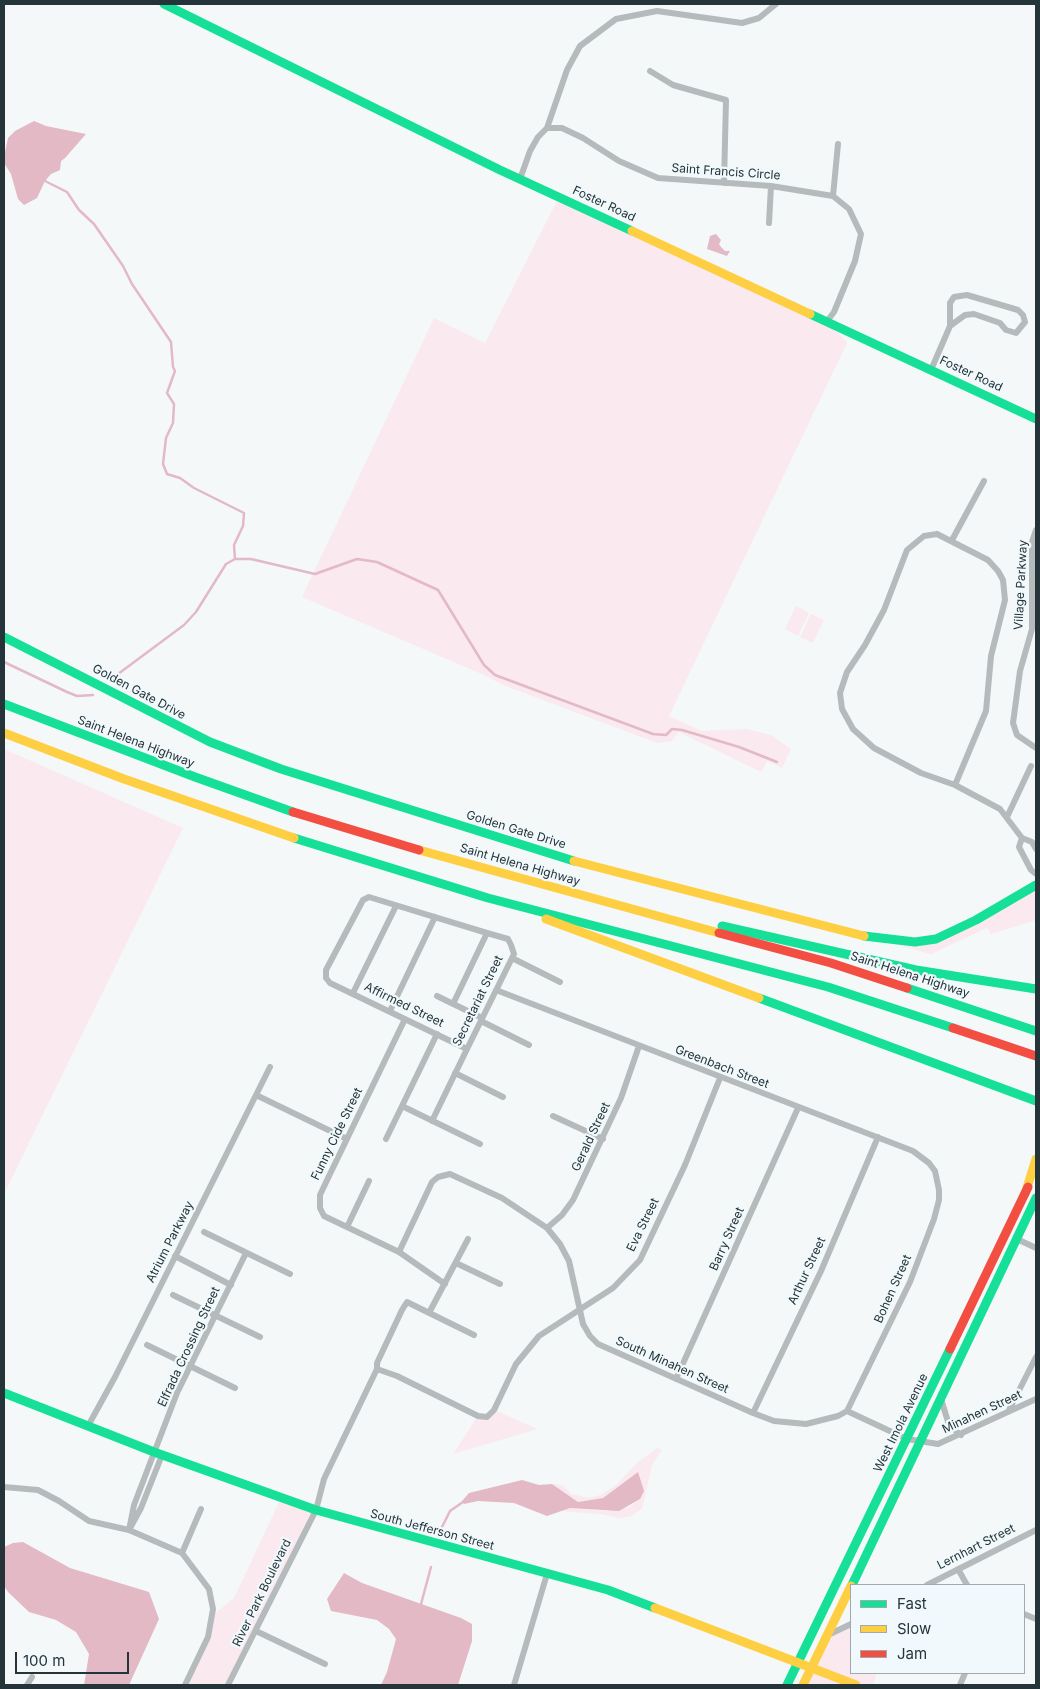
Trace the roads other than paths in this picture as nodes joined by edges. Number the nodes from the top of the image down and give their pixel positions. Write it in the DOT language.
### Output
graph roads {
  1 [pos="164,4"];
  2 [pos="776,4"];
  3 [pos="650,71"];
  4 [pos="547,128"];
  5 [pos="838,144"];
  6 [pos="520,179"];
  7 [pos="724,183"];
  8 [pos="771,186"];
  9 [pos="833,196"];
  10 [pos="769,223"];
  11 [pos="828,320"];
  12 [pos="950,326"];
  13 [pos="931,370"];
  14 [pos="1036,418"];
  15 [pos="984,481"];
  16 [pos="1036,530"];
  17 [pos="952,540"];
  18 [pos="4,637"];
  19 [pos="4,704"];
  20 [pos="4,733"];
  21 [pos="1036,748"];
  22 [pos="1031,766"];
  23 [pos="955,786"];
  24 [pos="1007,817"];
  25 [pos="1022,838"];
  26 [pos="1036,849"];
  27 [pos="1036,874"];
  28 [pos="513,876"];
  29 [pos="1036,885"];
  30 [pos="488,898"];
  31 [pos="396,906"];
  32 [pos="435,917"];
  33 [pos="487,933"];
  34 [pos="512,958"];
  35 [pos="560,982"];
  36 [pos="330,983"];
  37 [pos="1036,989"];
  38 [pos="496,990"];
  39 [pos="353,993"];
  40 [pos="437,996"];
  41 [pos="453,1004"];
  42 [pos="390,1011"];
  43 [pos="405,1019"];
  44 [pos="482,1019"];
  45 [pos="1036,1031"];
  46 [pos="437,1034"];
  47 [pos="529,1045"];
  48 [pos="639,1046"];
  49 [pos="467,1049"];
  50 [pos="1036,1056"];
  51 [pos="270,1067"];
  52 [pos="455,1073"];
  53 [pos="720,1078"];
  54 [pos="1013,1092"];
  55 [pos="256,1095"];
  56 [pos="503,1096"];
  57 [pos="1036,1101"];
  58 [pos="402,1106"];
  59 [pos="798,1108"];
  60 [pos="1036,1109"];
  61 [pos="553,1116"];
  62 [pos="432,1121"];
  63 [pos="878,1137"];
  64 [pos="347,1139"];
  65 [pos="386,1139"];
  66 [pos="603,1139"];
  67 [pos="480,1144"];
  68 [pos="1036,1159"];
  69 [pos="1036,1170"];
  70 [pos="935,1171"];
  71 [pos="369,1181"];
  72 [pos="1025,1194"];
  73 [pos="1036,1199"];
  74 [pos="347,1227"];
  75 [pos="547,1228"];
  76 [pos="204,1232"];
  77 [pos="468,1239"];
  78 [pos="1017,1239"];
  79 [pos="1036,1248"];
  80 [pos="399,1252"];
  81 [pos="246,1253"];
  82 [pos="175,1256"];
  83 [pos="456,1263"];
  84 [pos="290,1274"];
  85 [pos="231,1284"];
  86 [pos="445,1284"];
  87 [pos="500,1284"];
  88 [pos="173,1295"];
  89 [pos="580,1310"];
  90 [pos="429,1313"];
  91 [pos="216,1316"];
  92 [pos="474,1335"];
  93 [pos="260,1337"];
  94 [pos="147,1345"];
  95 [pos="1036,1356"];
  96 [pos="190,1366"];
  97 [pos="377,1369"];
  98 [pos="676,1378"];
  99 [pos="235,1388"];
  100 [pos="4,1394"];
  101 [pos="941,1399"];
  102 [pos="1036,1399"];
  103 [pos="1009,1410"];
  104 [pos="847,1411"];
  105 [pos="753,1413"];
  106 [pos="88,1426"];
  107 [pos="961,1435"];
  108 [pos="907,1439"];
  109 [pos="921,1442"];
  110 [pos="158,1454"];
  111 [pos="4,1487"];
  112 [pos="201,1509"];
  113 [pos="316,1510"];
  114 [pos="129,1530"];
  115 [pos="1036,1530"];
  116 [pos="182,1552"];
  117 [pos="958,1569"];
  118 [pos="547,1574"];
  119 [pos="856,1576"];
  120 [pos="853,1584"];
  121 [pos="861,1584"];
  122 [pos="929,1584"];
  123 [pos="966,1584"];
  124 [pos="850,1590"];
  125 [pos="850,1624"];
  126 [pos="256,1631"];
  127 [pos="828,1635"];
  128 [pos="325,1664"];
  129 [pos="797,1664"];
  130 [pos="811,1668"];
  131 [pos="32,1678"];
  132 [pos="27,1685"];
  133 [pos="185,1685"];
  134 [pos="228,1685"];
  135 [pos="514,1685"];
  136 [pos="787,1685"];
  137 [pos="803,1685"];
  138 [pos="856,1685"];
  1 -- 6 [label="main road, Foster Road"];
  2 -- 4 [label="street"];
  3 -- 7 [label="street"];
  4 -- 6 [label="street"];
  4 -- 7 [label="street, Saint Francis Circle"];
  5 -- 9 [label="street"];
  6 -- 11 [label="main road, Foster Road"];
  7 -- 8 [label="street, Saint Francis Circle"];
  8 -- 9 [label="street, Saint Francis Circle"];
  8 -- 10 [label="street"];
  9 -- 11 [label="street"];
  11 -- 13 [label="main road, Foster Road"];
  12 -- 12 [label="street"];
  12 -- 13 [label="street"];
  13 -- 14 [label="main road, Foster Road"];
  15 -- 17 [label="street"];
  16 -- 21 [label="street, Village Parkway"];
  17 -- 23 [label="street"];
  17 -- 23 [label="street"];
  18 -- 29 [label="main road, Golden Gate Drive"];
  19 -- 28 [label="main road, Saint Helena Highway"];
  20 -- 30 [label="main road"];
  22 -- 24 [label="street"];
  23 -- 24 [label="street"];
  24 -- 25 [label="street"];
  25 -- 26 [label="street"];
  25 -- 27 [label="street"];
  28 -- 37 [label="main road"];
  28 -- 45 [label="main road, Saint Helena Highway"];
  30 -- 50 [label="main road"];
  30 -- 54 [label="main road"];
  31 -- 32 [label="street, Secretariat Street"];
  31 -- 36 [label="street, Secretariat Street"];
  31 -- 39 [label="street"];
  32 -- 33 [label="street, Secretariat Street"];
  32 -- 42 [label="street"];
  33 -- 34 [label="street, Secretariat Street"];
  33 -- 41 [label="street"];
  34 -- 35 [label="street"];
  34 -- 38 [label="street, Secretariat Street"];
  36 -- 39 [label="street, Affirmed Street"];
  38 -- 44 [label="street, Secretariat Street"];
  38 -- 48 [label="street, Greenbach Street"];
  39 -- 42 [label="street, Affirmed Street"];
  40 -- 41 [label="street"];
  41 -- 44 [label="street"];
  42 -- 43 [label="street, Affirmed Street"];
  43 -- 46 [label="street, Affirmed Street"];
  43 -- 64 [label="street, Funny Cide Street"];
  44 -- 47 [label="street"];
  44 -- 49 [label="street, Secretariat Street"];
  46 -- 49 [label="street, Affirmed Street"];
  46 -- 58 [label="street"];
  48 -- 53 [label="street, Greenbach Street"];
  48 -- 66 [label="street, Gerald Street"];
  49 -- 52 [label="street, Secretariat Street"];
  51 -- 55 [label="street, Atrium Parkway"];
  52 -- 56 [label="street"];
  52 -- 62 [label="street, Secretariat Street"];
  53 -- 59 [label="street, Greenbach Street"];
  53 -- 89 [label="street, Eva Street"];
  54 -- 57 [label="main road"];
  54 -- 60 [label="main road"];
  55 -- 64 [label="street"];
  55 -- 82 [label="street, Atrium Parkway"];
  58 -- 62 [label="street"];
  58 -- 65 [label="street"];
  59 -- 63 [label="street, Greenbach Street"];
  59 -- 98 [label="street, Barry Street"];
  61 -- 66 [label="street"];
  62 -- 67 [label="street"];
  63 -- 70 [label="street, Greenbach Street"];
  63 -- 105 [label="street, Arthur Street"];
  64 -- 74 [label="street, Funny Cide Street"];
  66 -- 75 [label="street, Gerald Street"];
  68 -- 72 [label="main road"];
  69 -- 72 [label="main road, West Imola Avenue"];
  70 -- 104 [label="street, Bohen Street"];
  71 -- 74 [label="street"];
  72 -- 108 [label="main road, West Imola Avenue"];
  73 -- 78 [label="main road, West Imola Avenue"];
  74 -- 80 [label="street, Funny Cide Street"];
  75 -- 80 [label="street, South Minahen Street"];
  75 -- 89 [label="street, South Minahen Street"];
  76 -- 81 [label="street"];
  77 -- 83 [label="street"];
  78 -- 79 [label="street"];
  78 -- 101 [label="main road, West Imola Avenue"];
  80 -- 86 [label="street, Funny Cide Street"];
  81 -- 84 [label="street"];
  81 -- 85 [label="street, Elfrada Crossing Street"];
  82 -- 85 [label="street"];
  82 -- 106 [label="street, Atrium Parkway"];
  83 -- 86 [label="street"];
  83 -- 87 [label="street"];
  85 -- 91 [label="street, Elfrada Crossing Street"];
  86 -- 90 [label="street"];
  88 -- 91 [label="street"];
  89 -- 97 [label="street, Eva Street"];
  89 -- 98 [label="street, South Minahen Street"];
  90 -- 92 [label="street"];
  90 -- 97 [label="street, River Park Boulevard"];
  91 -- 93 [label="street"];
  91 -- 96 [label="street, Elfrada Crossing Street"];
  94 -- 96 [label="street"];
  95 -- 103 [label="street"];
  96 -- 99 [label="street"];
  96 -- 110 [label="street, Elfrada Crossing Street"];
  97 -- 113 [label="street, River Park Boulevard"];
  98 -- 105 [label="street, South Minahen Street"];
  100 -- 106 [label="main road, South Jefferson Street"];
  101 -- 107 [label="street"];
  101 -- 109 [label="main road, West Imola Avenue"];
  102 -- 103 [label="street, Minahen Street"];
  103 -- 107 [label="street, Minahen Street"];
  104 -- 105 [label="street, South Minahen Street"];
  104 -- 108 [label="street"];
  106 -- 110 [label="main road, South Jefferson Street"];
  107 -- 109 [label="street, Minahen Street"];
  108 -- 109 [label="street, Minahen Street"];
  108 -- 129 [label="main road, West Imola Avenue"];
  109 -- 119 [label="main road, West Imola Avenue"];
  110 -- 113 [label="main road, South Jefferson Street"];
  110 -- 114 [label="street, Elfrada Crossing Street"];
  111 -- 114 [label="street"];
  112 -- 116 [label="street"];
  113 -- 118 [label="main road, South Jefferson Street"];
  113 -- 126 [label="street, River Park Boulevard"];
  114 -- 116 [label="street"];
  115 -- 117 [label="street, Lernhart Street"];
  116 -- 133 [label="street"];
  117 -- 122 [label="street, Lernhart Street"];
  117 -- 123 [label="street"];
  118 -- 129 [label="main road, South Jefferson Street"];
  118 -- 135 [label="street"];
  119 -- 120 [label="main road, West Imola Avenue"];
  119 -- 121 [label="main road"];
  124 -- 127 [label="main road, West Imola Avenue"];
  125 -- 127 [label="street"];
  126 -- 128 [label="street"];
  126 -- 134 [label="street, River Park Boulevard"];
  127 -- 130 [label="main road, West Imola Avenue"];
  129 -- 130 [label="main road, South Jefferson Street"];
  129 -- 136 [label="main road, West Imola Avenue"];
  130 -- 137 [label="main road, West Imola Avenue"];
  130 -- 138 [label="main road, South Jefferson Street"];
  131 -- 132 [label="street"];
}
